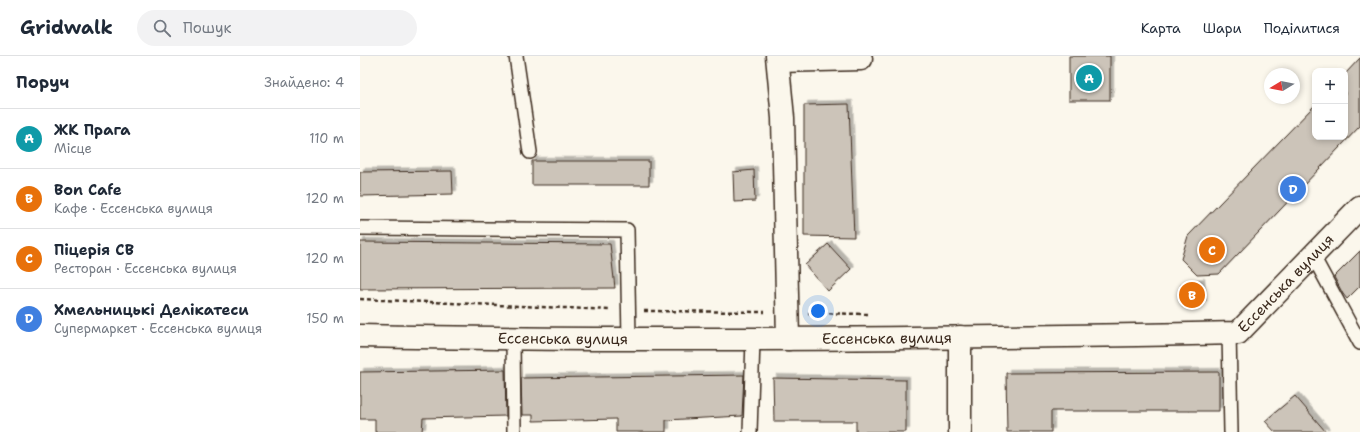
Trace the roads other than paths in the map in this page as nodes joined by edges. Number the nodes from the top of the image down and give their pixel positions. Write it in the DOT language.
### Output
graph roads {
  1 [pos="516,56"];
  2 [pos="777,59"];
  3 [pos="861,59"];
  4 [pos="530,152"];
  5 [pos="1360,207"];
  6 [pos="360,228"];
  7 [pos="1313,256"];
  8 [pos="1229,333"];
  9 [pos="360,336"];
  10 [pos="960,337"];
  11 [pos="513,339"];
  12 [pos="628,339"];
  13 [pos="788,339"];
  14 [pos="753,340"];
  15 [pos="1360,343"];
  16 [pos="514,432"];
  17 [pos="750,432"];
  18 [pos="960,432"];
  19 [pos="1231,432"];
  1 -- 4 [label="lane"];
  2 -- 3 [label="street"];
  2 -- 13 [label="street"];
  5 -- 7 [label="street, Ессенська вулиця"];
  6 -- 12 [label="lane"];
  7 -- 8 [label="street, Ессенська вулиця"];
  7 -- 15 [label="lane"];
  8 -- 10 [label="street, Ессенська вулиця"];
  8 -- 19 [label="lane"];
  9 -- 11 [label="street, Ессенська вулиця"];
  10 -- 13 [label="street, Ессенська вулиця"];
  10 -- 18 [label="street"];
  11 -- 12 [label="street, Ессенська вулиця"];
  11 -- 16 [label="lane"];
  12 -- 14 [label="street, Ессенська вулиця"];
  13 -- 14 [label="street, Ессенська вулиця"];
  14 -- 17 [label="lane"];
}
